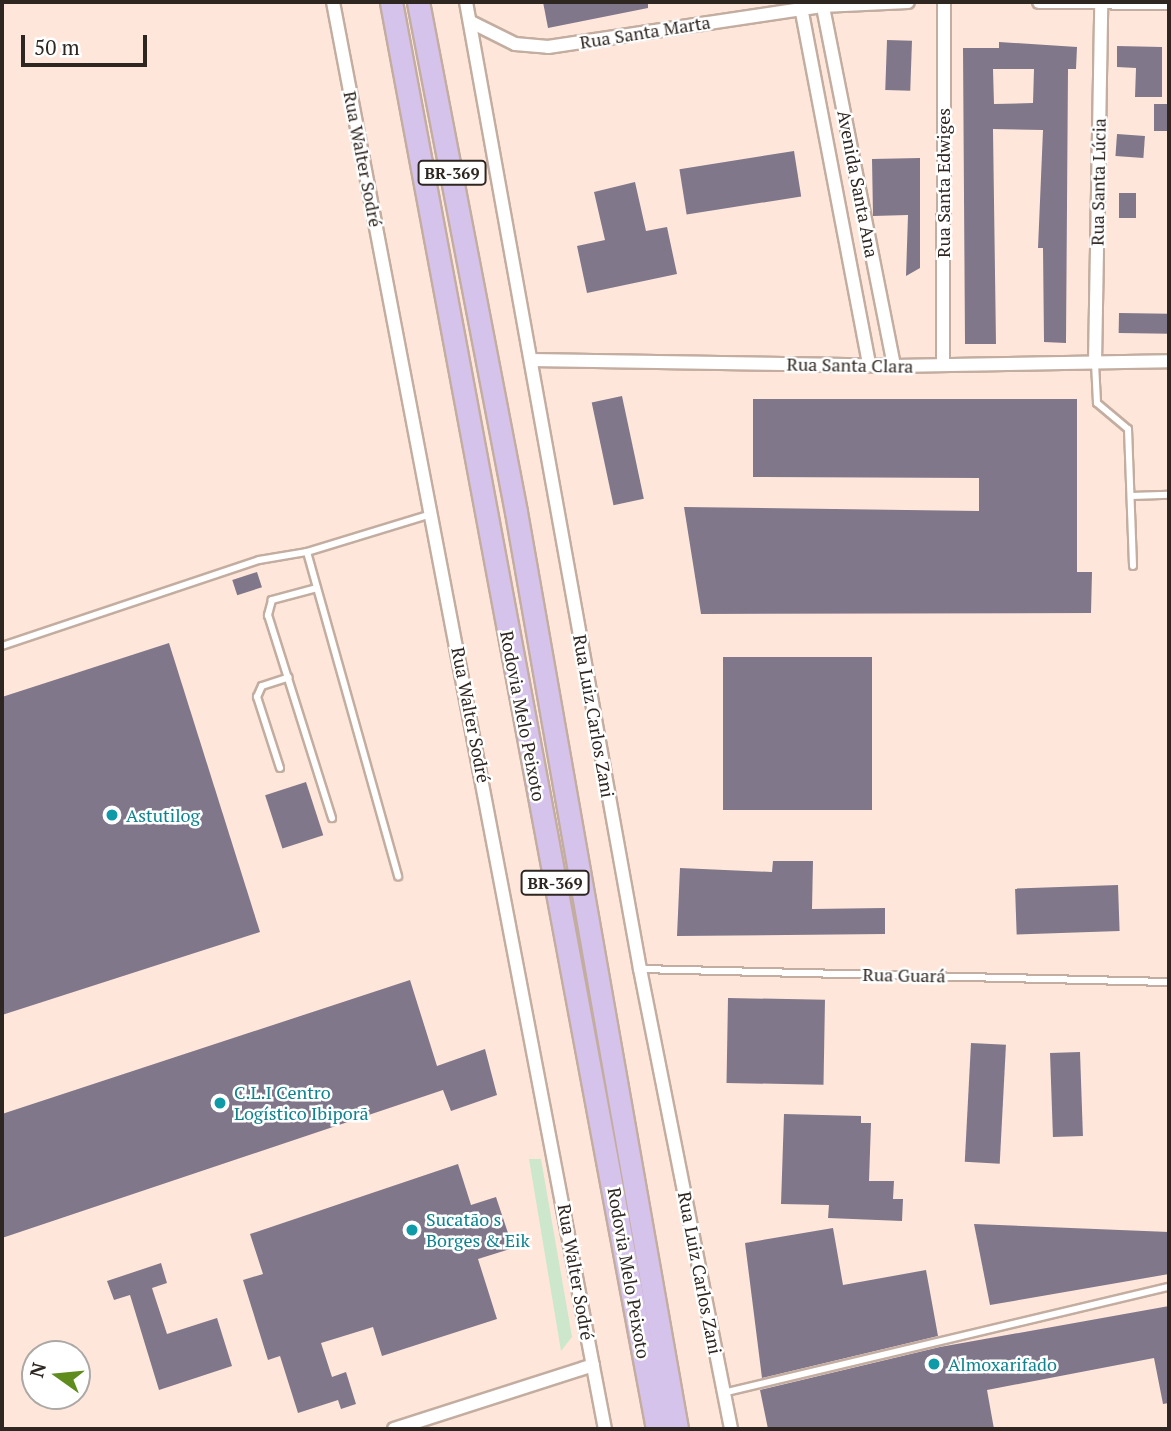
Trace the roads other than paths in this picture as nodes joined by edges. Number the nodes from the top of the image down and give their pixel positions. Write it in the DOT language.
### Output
graph roads {
  1 [pos="333,2"];
  2 [pos="391,2"];
  3 [pos="418,2"];
  4 [pos="466,2"];
  5 [pos="908,2"];
  6 [pos="944,2"];
  7 [pos="1039,2"];
  8 [pos="1101,2"];
  9 [pos="1169,3"];
  10 [pos="822,4"];
  11 [pos="800,5"];
  12 [pos="471,22"];
  13 [pos="531,360"];
  14 [pos="1169,361"];
  15 [pos="1095,363"];
  16 [pos="869,365"];
  17 [pos="943,365"];
  18 [pos="894,366"];
  19 [pos="1169,495"];
  20 [pos="1131,496"];
  21 [pos="432,513"];
  22 [pos="307,552"];
  23 [pos="1133,566"];
  24 [pos="317,588"];
  25 [pos="2,646"];
  26 [pos="289,677"];
  27 [pos="280,768"];
  28 [pos="332,818"];
  29 [pos="398,876"];
  30 [pos="640,969"];
  31 [pos="1169,982"];
  32 [pos="1169,1287"];
  33 [pos="593,1365"];
  34 [pos="723,1392"];
  35 [pos="394,1429"];
  36 [pos="605,1429"];
  37 [pos="657,1429"];
  38 [pos="677,1429"];
  39 [pos="731,1429"];
  1 -- 21 [label="street, Rua Walter Sodré"];
  2 -- 37 [label="main road, Rodovia Melo Peixoto / BR-369"];
  3 -- 38 [label="main road, Rodovia Melo Peixoto / BR-369"];
  4 -- 12 [label="street, Rua Luiz Carlos Zani"];
  5 -- 10 [label="street, Rua Santa Marta"];
  6 -- 17 [label="street, Rua Santa Edwiges"];
  7 -- 8 [label="street"];
  8 -- 9 [label="street"];
  8 -- 15 [label="street, Rua Santa Lúcia"];
  10 -- 11 [label="street, Rua Santa Marta"];
  10 -- 18 [label="street, Avenida Santa Ana"];
  11 -- 12 [label="street, Rua Santa Marta"];
  11 -- 16 [label="street, Avenida Santa Ana"];
  12 -- 13 [label="street, Rua Luiz Carlos Zani"];
  13 -- 16 [label="street, Rua Santa Clara"];
  13 -- 30 [label="street, Rua Luiz Carlos Zani"];
  14 -- 15 [label="street, Rua Santa Clara"];
  15 -- 17 [label="street, Rua Santa Clara"];
  15 -- 20 [label="lane"];
  16 -- 18 [label="street, Rua Santa Clara"];
  17 -- 18 [label="street, Rua Santa Clara"];
  19 -- 20 [label="lane"];
  20 -- 23 [label="lane"];
  21 -- 22 [label="lane"];
  21 -- 33 [label="street, Rua Walter Sodré"];
  22 -- 24 [label="lane"];
  22 -- 25 [label="lane"];
  24 -- 26 [label="lane"];
  24 -- 29 [label="lane"];
  26 -- 27 [label="lane"];
  26 -- 28 [label="lane"];
  30 -- 31 [label="lane, Rua Guará"];
  30 -- 34 [label="street, Rua Luiz Carlos Zani"];
  32 -- 34 [label="lane"];
  33 -- 35 [label="street"];
  33 -- 36 [label="street, Rua Walter Sodré"];
  34 -- 39 [label="street, Rua Luiz Carlos Zani"];
}
